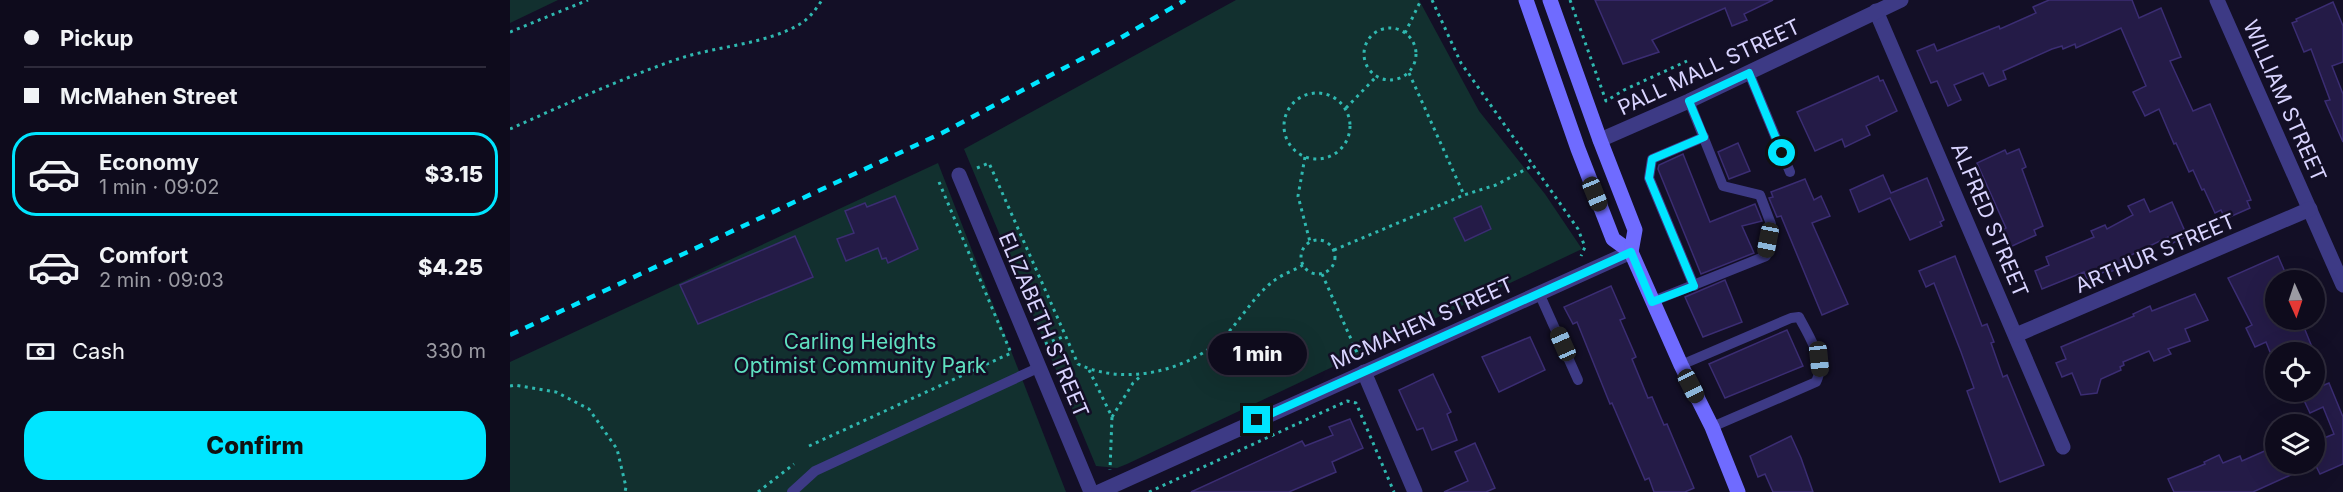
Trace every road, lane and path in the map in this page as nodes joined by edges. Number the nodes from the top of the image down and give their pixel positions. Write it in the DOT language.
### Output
graph roads {
  1 [pos="588,0"];
  2 [pos="822,0"];
  3 [pos="1421,0"];
  4 [pos="1432,0"];
  5 [pos="1526,0"];
  6 [pos="1550,0"];
  7 [pos="1570,0"];
  8 [pos="1901,0"];
  9 [pos="2217,0"];
  10 [pos="1876,11"];
  11 [pos="510,32"];
  12 [pos="1406,33"];
  13 [pos="1688,61"];
  14 [pos="1409,73"];
  15 [pos="1749,73"];
  16 [pos="1376,77"];
  17 [pos="1689,101"];
  18 [pos="1345,109"];
  19 [pos="510,129"];
  20 [pos="1704,137"];
  21 [pos="1600,140"];
  22 [pos="1305,157"];
  23 [pos="1532,166"];
  24 [pos="977,168"];
  25 [pos="1790,172"];
  26 [pos="959,175"];
  27 [pos="939,182"];
  28 [pos="1464,195"];
  29 [pos="2310,209"];
  30 [pos="1310,242"];
  31 [pos="1334,250"];
  32 [pos="1631,252"];
  33 [pos="1578,262"];
  34 [pos="1303,265"];
  35 [pos="1322,274"];
  36 [pos="2343,285"];
  37 [pos="1694,286"];
  38 [pos="1539,293"];
  39 [pos="1652,302"];
  40 [pos="2016,335"];
  41 [pos="1681,366"];
  42 [pos="1040,367"];
  43 [pos="1089,370"];
  44 [pos="1364,372"];
  45 [pos="1143,374"];
  46 [pos="1578,380"];
  47 [pos="510,386"];
  48 [pos="1112,417"];
  49 [pos="1712,427"];
  50 [pos="809,446"];
  51 [pos="2064,447"];
  52 [pos="794,464"];
  53 [pos="1110,471"];
  54 [pos="1120,471"];
  55 [pos="1104,490"];
  56 [pos="1737,491"];
  57 [pos="625,492"];
  58 [pos="758,492"];
  59 [pos="792,492"];
  60 [pos="1091,492"];
  61 [pos="1149,492"];
  62 [pos="1394,492"];
  63 [pos="1415,492"];
  1 -- 11 [label="path"];
  2 -- 19 [label="path"];
  3 -- 12 [label="path"];
  4 -- 23 [label="path"];
  5 -- 32 [label="main road"];
  6 -- 21 [label="main road"];
  7 -- 13 [label="path"];
  8 -- 10 [label="street, PALL MALL STREET"];
  9 -- 29 [label="street, WILLIAM STREET"];
  10 -- 15 [label="street, PALL MALL STREET"];
  10 -- 40 [label="street, ALFRED STREET"];
  12 -- 14 [label="path"];
  12 -- 16 [label="path"];
  14 -- 16 [label="path"];
  14 -- 28 [label="path"];
  15 -- 17 [label="street, PALL MALL STREET"];
  15 -- 25 [label="lane"];
  16 -- 18 [label="path"];
  17 -- 20 [label="lane"];
  17 -- 21 [label="street, PALL MALL STREET"];
  18 -- 22 [label="path"];
  18 -- 22 [label="path"];
  20 -- 37 [label="lane"];
  20 -- 37 [label="lane"];
  21 -- 32 [label="main road"];
  22 -- 30 [label="path"];
  23 -- 28 [label="path"];
  23 -- 33 [label="path"];
  24 -- 43 [label="path"];
  26 -- 42 [label="street, ELIZABETH STREET"];
  27 -- 50 [label="path"];
  28 -- 31 [label="path"];
  29 -- 36 [label="street, WILLIAM STREET"];
  29 -- 40 [label="street, ARTHUR STREET"];
  30 -- 31 [label="path"];
  30 -- 34 [label="path"];
  31 -- 35 [label="path"];
  32 -- 38 [label="street, MCMAHEN STREET"];
  32 -- 39 [label="main road"];
  34 -- 35 [label="path"];
  34 -- 45 [label="path"];
  35 -- 44 [label="path"];
  37 -- 39 [label="lane"];
  38 -- 44 [label="street, MCMAHEN STREET"];
  38 -- 46 [label="lane"];
  39 -- 41 [label="main road"];
  40 -- 51 [label="street, ALFRED STREET"];
  41 -- 49 [label="main road"];
  41 -- 49 [label="lane"];
  42 -- 59 [label="lane"];
  42 -- 60 [label="street, ELIZABETH STREET"];
  43 -- 45 [label="path"];
  43 -- 48 [label="path"];
  44 -- 55 [label="street, MCMAHEN STREET"];
  44 -- 63 [label="street"];
  45 -- 48 [label="path"];
  47 -- 57 [label="path"];
  48 -- 53 [label="path"];
  49 -- 56 [label="main road"];
  52 -- 58 [label="path"];
  53 -- 54 [label="path"];
  53 -- 55 [label="path"];
  61 -- 62 [label="path"];
}
